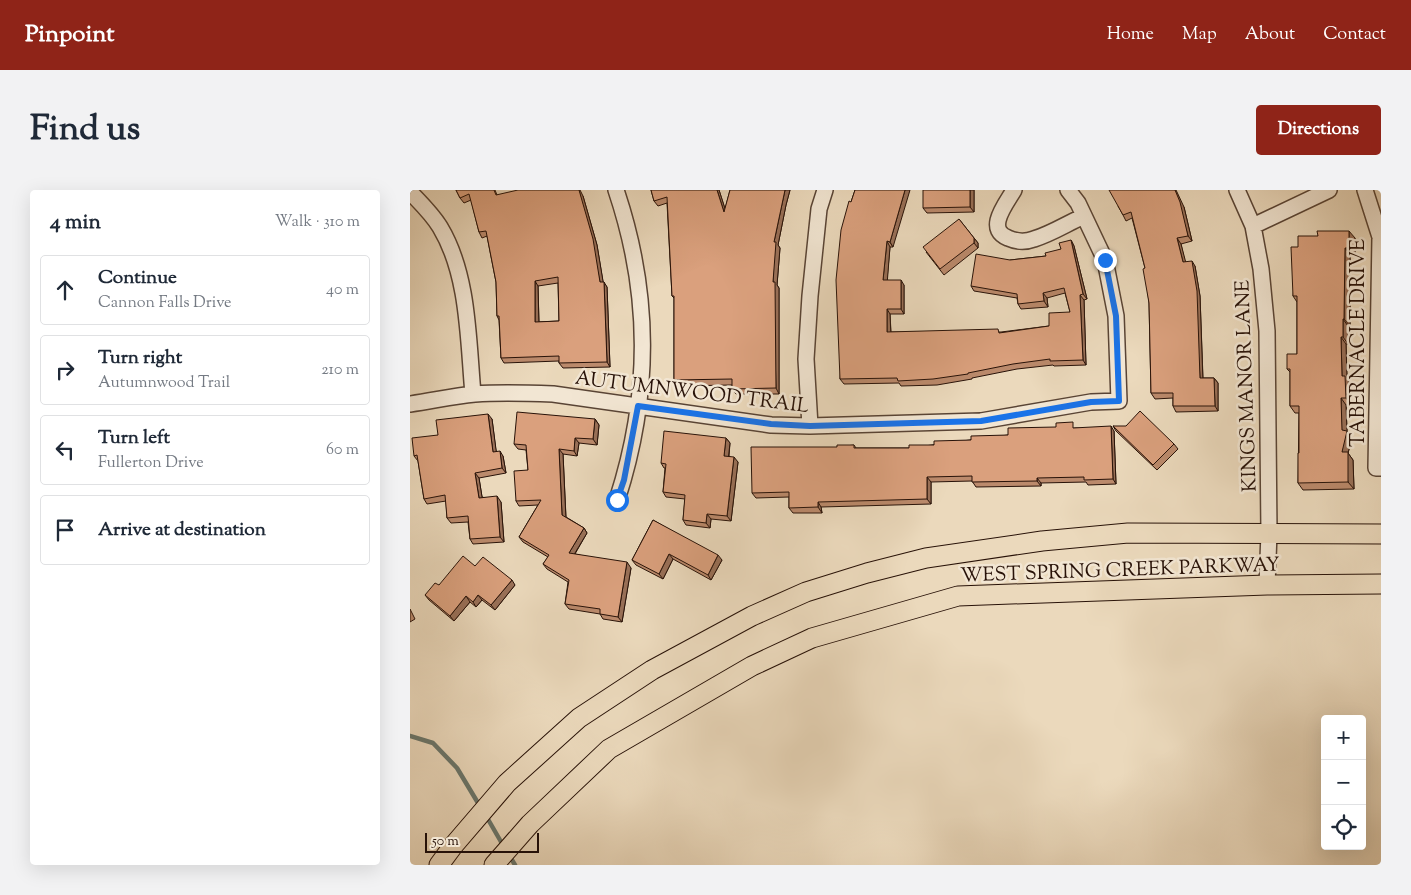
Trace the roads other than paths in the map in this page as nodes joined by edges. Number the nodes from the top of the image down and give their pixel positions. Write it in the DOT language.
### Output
graph roads {
  1 [pos="616,190"];
  2 [pos="825,190"];
  3 [pos="1014,190"];
  4 [pos="1068,190"];
  5 [pos="1330,190"];
  6 [pos="1365,190"];
  7 [pos="410,192"];
  8 [pos="1243,192"];
  9 [pos="1084,216"];
  10 [pos="1253,226"];
  11 [pos="473,394"];
  12 [pos="410,404"];
  13 [pos="638,406"];
  14 [pos="810,426"];
  15 [pos="1379,468"];
  16 [pos="617,500"];
  17 [pos="1270,533"];
  18 [pos="1381,534"];
  19 [pos="1381,584"];
  20 [pos="1267,585"];
  21 [pos="439,865"];
  22 [pos="494,865"];
  1 -- 13 [label="street"];
  2 -- 14 [label="street"];
  3 -- 9 [label="street"];
  4 -- 9 [label="street"];
  5 -- 10 [label="street"];
  6 -- 15 [label="street, TABERNACLE DRIVE"];
  7 -- 11 [label="street"];
  8 -- 10 [label="street, KINGS MANOR LANE"];
  9 -- 14 [label="street, AUTUMNWOOD TRAIL"];
  10 -- 17 [label="street, KINGS MANOR LANE"];
  11 -- 12 [label="street, AUTUMNWOOD TRAIL"];
  11 -- 13 [label="street, AUTUMNWOOD TRAIL"];
  13 -- 14 [label="street, AUTUMNWOOD TRAIL"];
  13 -- 16 [label="street"];
  17 -- 18 [label="main road, WEST SPRING CREEK PARKWAY"];
  17 -- 20 [label="street, KINGS MANOR LANE"];
  17 -- 21 [label="main road, WEST SPRING CREEK PARKWAY"];
  19 -- 20 [label="main road, WEST SPRING CREEK PARKWAY"];
  20 -- 22 [label="main road, WEST SPRING CREEK PARKWAY"];
}
